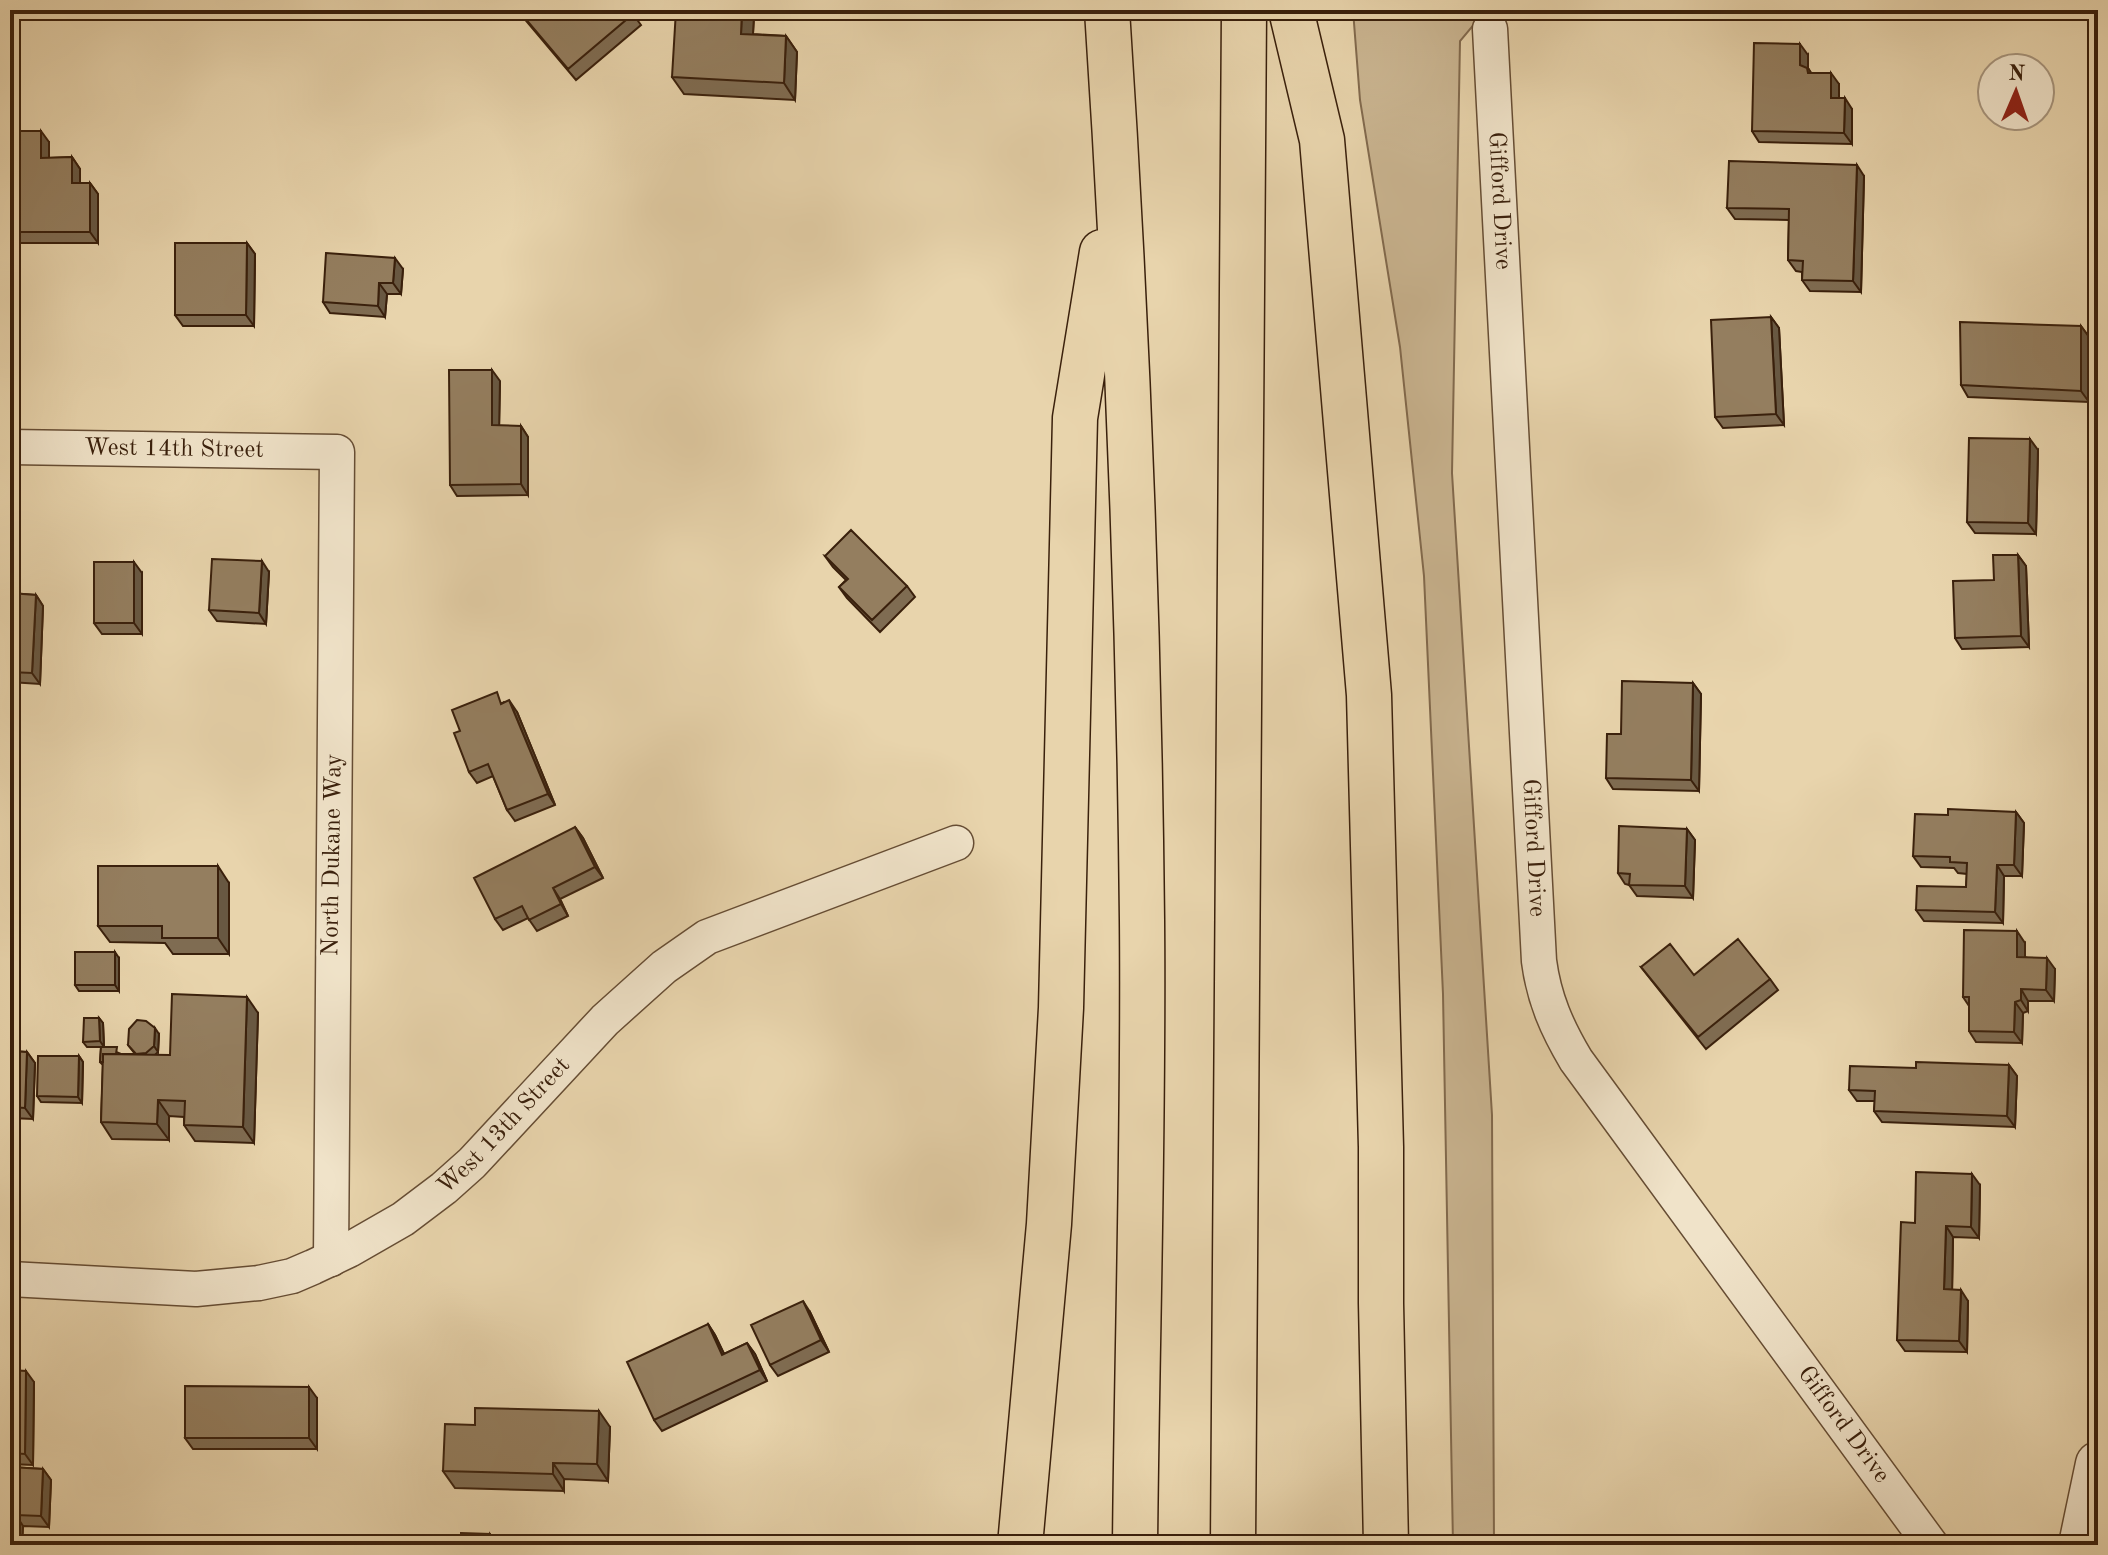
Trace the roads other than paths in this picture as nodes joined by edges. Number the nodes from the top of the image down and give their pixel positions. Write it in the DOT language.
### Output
graph roads {
  1 [pos="1107,10"];
  2 [pos="1244,10"];
  3 [pos="1291,10"];
  4 [pos="1490,29"];
  5 [pos="1117,163"];
  6 [pos="10,447"];
  7 [pos="337,452"];
  8 [pos="956,843"];
  9 [pos="331,1259"];
  10 [pos="10,1279"];
  11 [pos="2098,1464"];
  12 [pos="1020,1545"];
  13 [pos="1135,1545"];
  14 [pos="1233,1545"];
  15 [pos="1386,1545"];
  16 [pos="1931,1545"];
  17 [pos="2081,1545"];
  1 -- 5 [label="highway"];
  2 -- 14 [label="highway"];
  3 -- 15 [label="highway"];
  4 -- 16 [label="street, Gifford Drive"];
  5 -- 12 [label="highway"];
  5 -- 13 [label="highway"];
  6 -- 7 [label="street, West 14th Street"];
  7 -- 9 [label="street, North Dukane Way"];
  8 -- 9 [label="street, West 13th Street"];
  9 -- 10 [label="street, West 13th Street"];
  11 -- 17 [label="street"];
}
